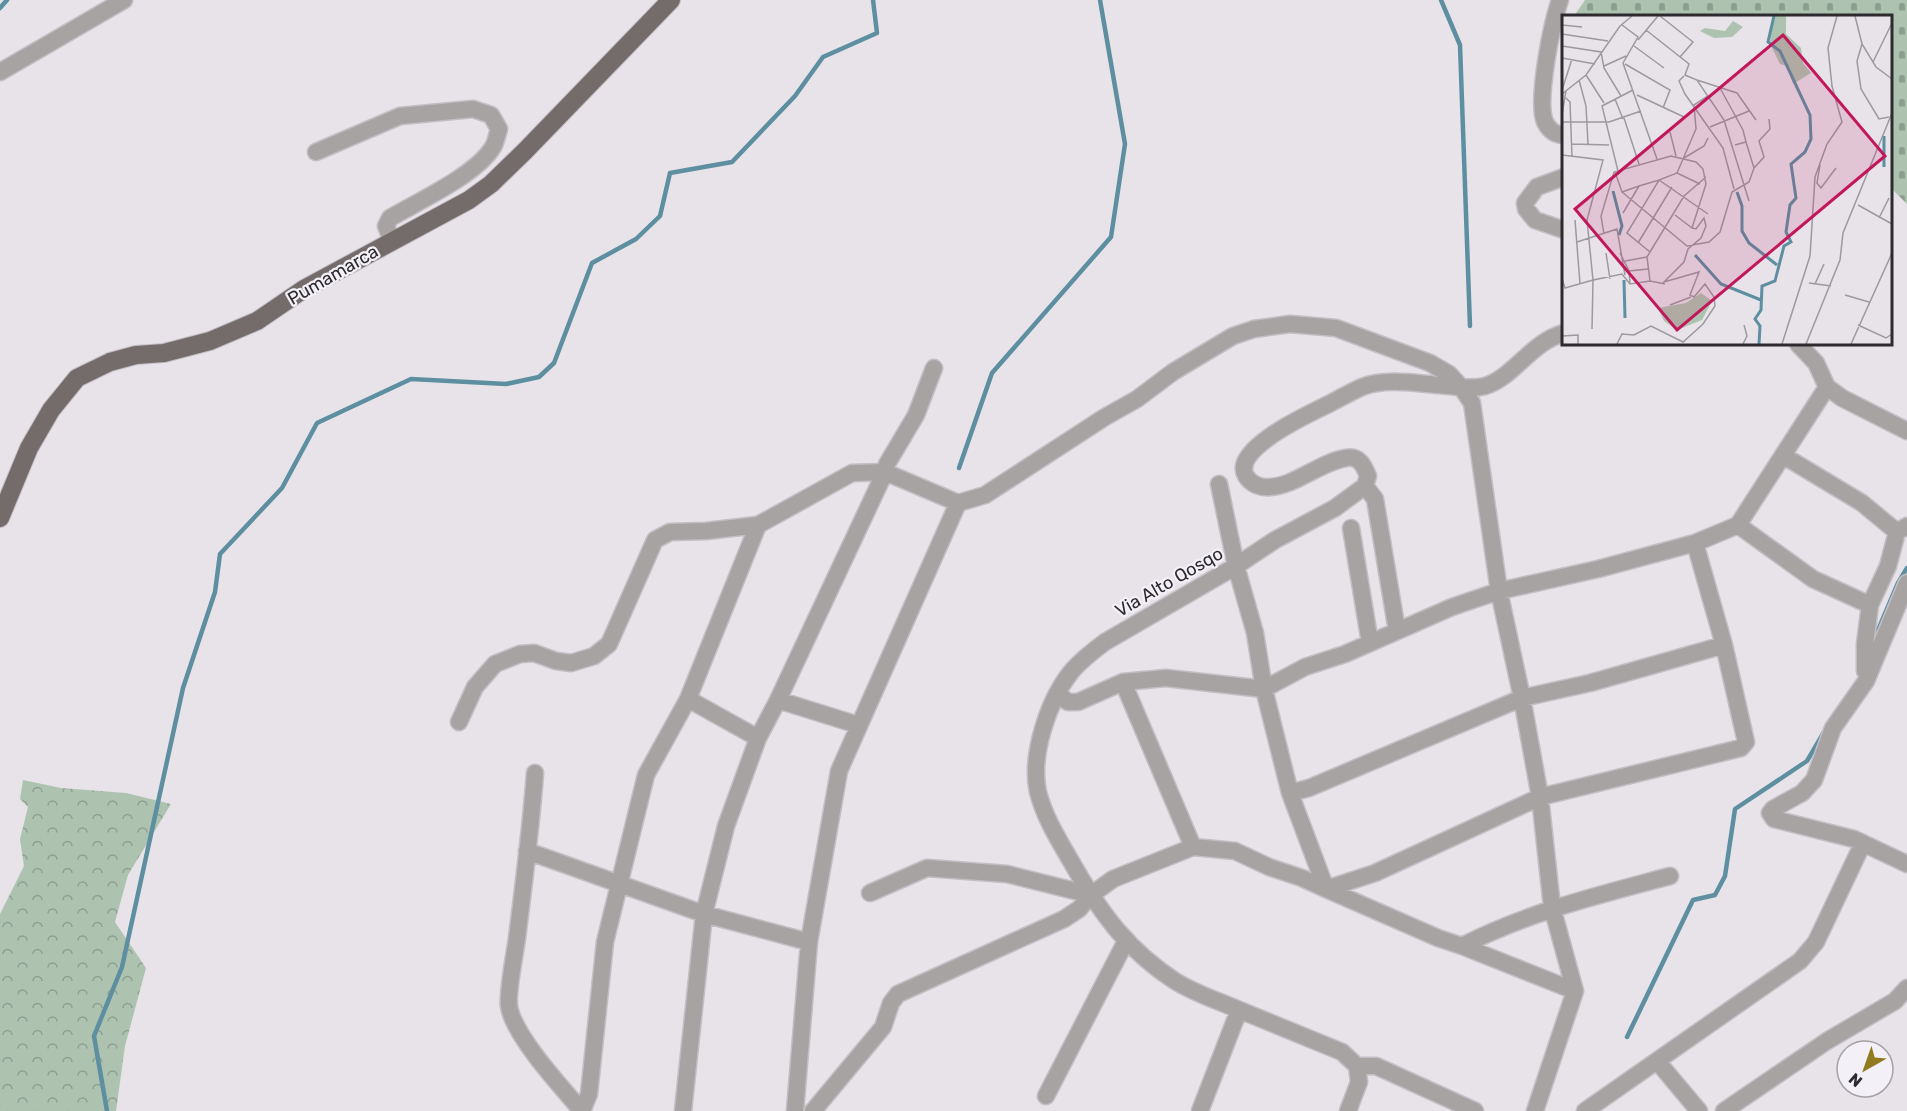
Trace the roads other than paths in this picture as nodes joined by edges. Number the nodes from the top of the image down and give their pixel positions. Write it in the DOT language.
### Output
graph roads {
  1 [pos="124,0"];
  2 [pos="672,0"];
  3 [pos="1560,0"];
  4 [pos="0,72"];
  5 [pos="1562,135"];
  6 [pos="316,152"];
  7 [pos="1562,177"];
  8 [pos="1562,230"];
  9 [pos="392,241"];
  10 [pos="1562,333"];
  11 [pos="1799,345"];
  12 [pos="934,368"];
  13 [pos="1461,387"];
  14 [pos="1827,387"];
  15 [pos="1907,431"];
  16 [pos="1784,456"];
  17 [pos="885,472"];
  18 [pos="1219,484"];
  19 [pos="1365,486"];
  20 [pos="958,503"];
  21 [pos="0,518"];
  22 [pos="758,525"];
  23 [pos="1738,525"];
  24 [pos="1351,528"];
  25 [pos="1902,529"];
  26 [pos="1695,543"];
  27 [pos="1236,566"];
  28 [pos="1907,583"];
  29 [pos="1499,591"];
  30 [pos="1870,606"];
  31 [pos="1398,631"];
  32 [pos="1371,643"];
  33 [pos="1724,645"];
  34 [pos="1866,681"];
  35 [pos="1123,682"];
  36 [pos="1264,689"];
  37 [pos="1058,694"];
  38 [pos="1522,698"];
  39 [pos="688,699"];
  40 [pos="778,700"];
  41 [pos="459,722"];
  42 [pos="858,725"];
  43 [pos="758,738"];
  44 [pos="535,773"];
  45 [pos="1290,793"];
  46 [pos="1540,797"];
  47 [pos="1863,843"];
  48 [pos="1194,847"];
  49 [pos="527,851"];
  50 [pos="1907,864"];
  51 [pos="1670,876"];
  52 [pos="619,885"];
  53 [pos="1326,889"];
  54 [pos="870,893"];
  55 [pos="1090,895"];
  56 [pos="1552,907"];
  57 [pos="704,914"];
  58 [pos="1126,941"];
  59 [pos="809,942"];
  60 [pos="1462,946"];
  61 [pos="1907,988"];
  62 [pos="1575,991"];
  63 [pos="1239,1010"];
  64 [pos="1657,1061"];
  65 [pos="1357,1066"];
  66 [pos="1046,1096"];
  67 [pos="582,1111"];
  68 [pos="683,1111"];
  69 [pos="795,1111"];
  70 [pos="813,1111"];
  71 [pos="1200,1111"];
  72 [pos="1348,1111"];
  73 [pos="1475,1111"];
  74 [pos="1534,1111"];
  75 [pos="1585,1111"];
  76 [pos="1699,1111"];
  77 [pos="1724,1111"];
  1 -- 4 [label="street"];
  2 -- 9 [label="main road, Pumamarca"];
  3 -- 5 [label="street"];
  6 -- 9 [label="street"];
  7 -- 8 [label="street"];
  9 -- 21 [label="main road, Pumamarca"];
  10 -- 13 [label="street"];
  11 -- 14 [label="street"];
  12 -- 17 [label="street"];
  13 -- 19 [label="street"];
  13 -- 20 [label="street"];
  13 -- 29 [label="street"];
  14 -- 15 [label="street"];
  14 -- 16 [label="street"];
  16 -- 23 [label="street"];
  16 -- 25 [label="street"];
  17 -- 20 [label="street"];
  17 -- 22 [label="street"];
  17 -- 40 [label="street"];
  18 -- 27 [label="street"];
  19 -- 27 [label="street, Via Alto Qosqo"];
  19 -- 31 [label="street"];
  20 -- 42 [label="street"];
  22 -- 39 [label="street"];
  22 -- 41 [label="street"];
  23 -- 26 [label="street"];
  23 -- 30 [label="street"];
  24 -- 32 [label="street"];
  25 -- 30 [label="street"];
  26 -- 29 [label="street"];
  26 -- 33 [label="street"];
  27 -- 36 [label="street"];
  27 -- 37 [label="street, Via Alto Qosqo"];
  28 -- 34 [label="street"];
  29 -- 31 [label="street"];
  29 -- 38 [label="street"];
  30 -- 34 [label="street"];
  31 -- 32 [label="street"];
  32 -- 36 [label="street"];
  33 -- 38 [label="street"];
  33 -- 46 [label="street"];
  34 -- 47 [label="street"];
  35 -- 36 [label="street"];
  35 -- 37 [label="street"];
  35 -- 48 [label="street"];
  36 -- 45 [label="street"];
  37 -- 55 [label="street, Via Alto Qosqo"];
  38 -- 45 [label="street"];
  38 -- 46 [label="street"];
  39 -- 43 [label="street"];
  39 -- 52 [label="street"];
  40 -- 42 [label="street"];
  40 -- 43 [label="street"];
  42 -- 59 [label="street"];
  43 -- 57 [label="street"];
  44 -- 49 [label="street"];
  45 -- 53 [label="street"];
  46 -- 53 [label="street"];
  46 -- 56 [label="street"];
  47 -- 50 [label="street"];
  47 -- 64 [label="street"];
  48 -- 53 [label="street"];
  48 -- 55 [label="street"];
  49 -- 52 [label="street"];
  49 -- 67 [label="street"];
  51 -- 56 [label="street"];
  52 -- 57 [label="street"];
  52 -- 67 [label="street"];
  53 -- 60 [label="street"];
  54 -- 55 [label="street"];
  55 -- 58 [label="street, Via Alto Qosqo"];
  55 -- 70 [label="street"];
  56 -- 60 [label="street"];
  56 -- 62 [label="street"];
  57 -- 59 [label="street"];
  57 -- 68 [label="street"];
  58 -- 63 [label="street, Via Alto Qosqo"];
  58 -- 66 [label="street"];
  59 -- 69 [label="street"];
  60 -- 62 [label="street"];
  61 -- 77 [label="street"];
  62 -- 74 [label="street"];
  63 -- 65 [label="street, Via Alto Qosqo"];
  63 -- 71 [label="street"];
  64 -- 75 [label="street"];
  64 -- 76 [label="street"];
  65 -- 72 [label="street"];
  65 -- 73 [label="street"];
}
